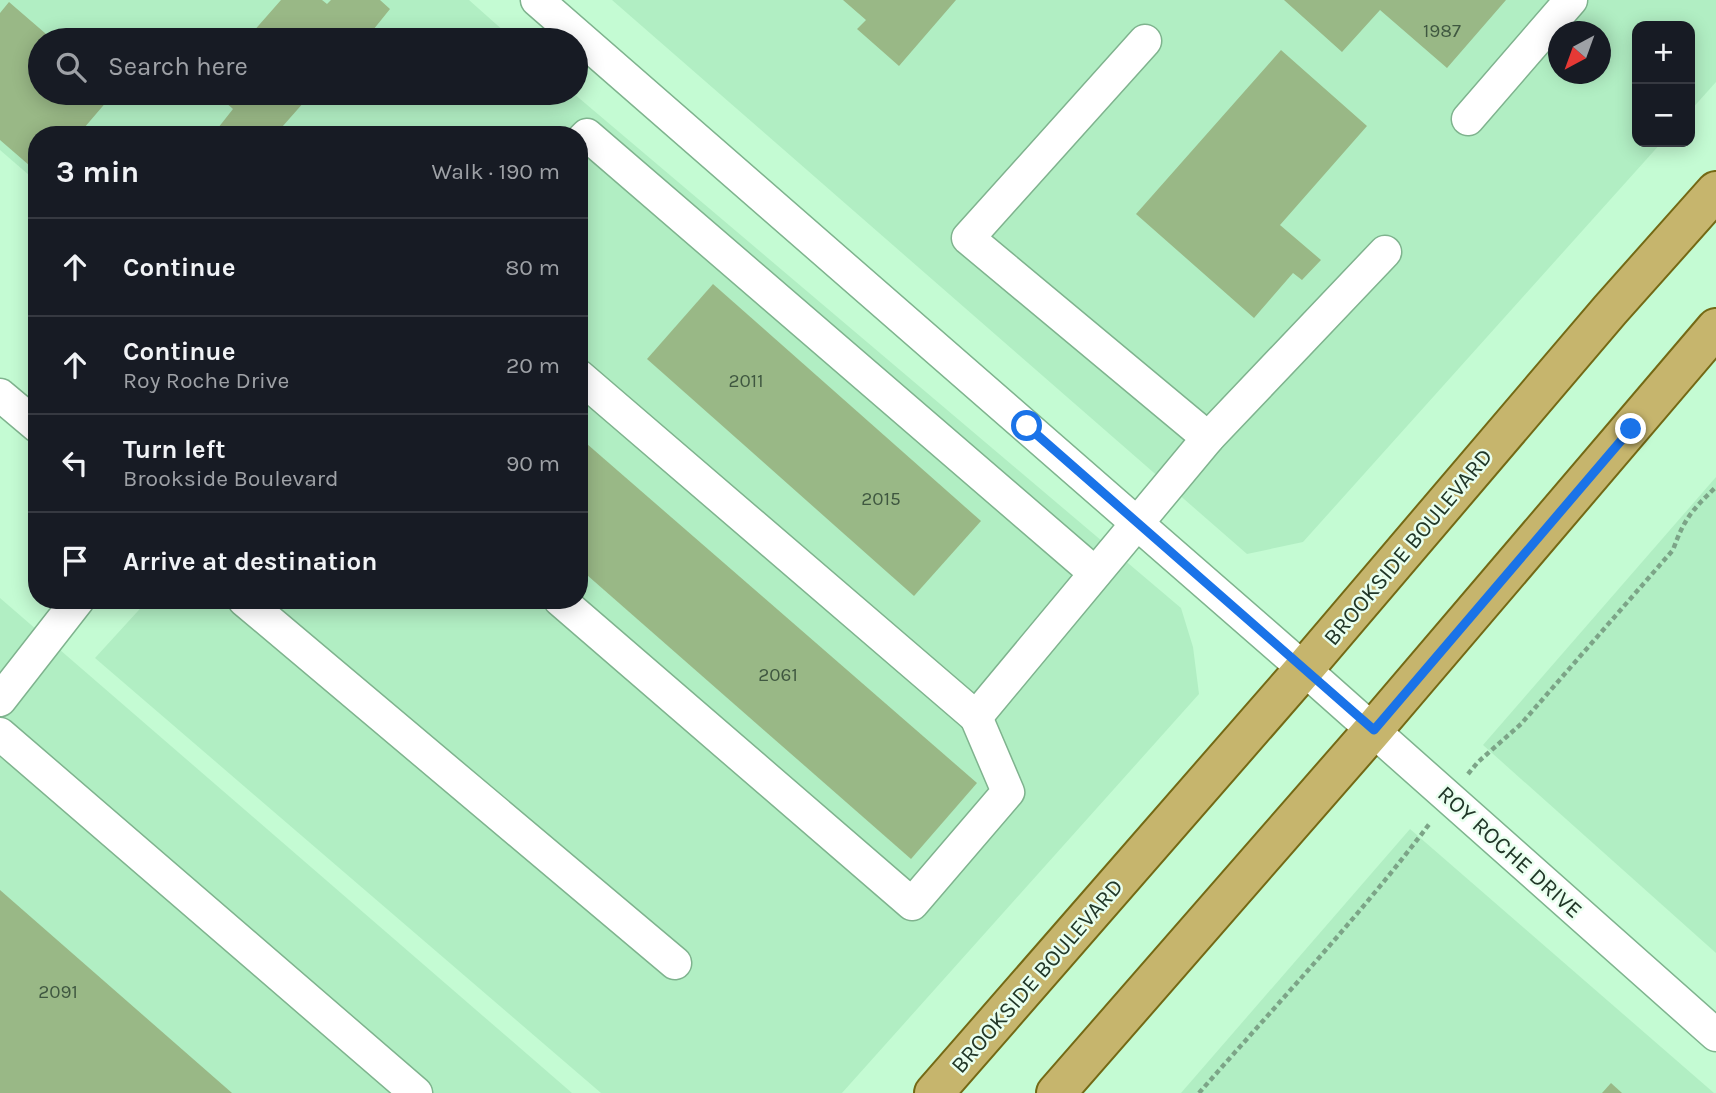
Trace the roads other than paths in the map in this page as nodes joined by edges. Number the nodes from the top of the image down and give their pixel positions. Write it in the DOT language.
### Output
graph roads {
  1 [pos="537,0"];
  2 [pos="1571,0"];
  3 [pos="569,28"];
  4 [pos="1145,41"];
  5 [pos="588,44"];
  6 [pos="1468,119"];
  7 [pos="588,136"];
  8 [pos="1716,191"];
  9 [pos="1385,252"];
  10 [pos="1716,328"];
  11 [pos="588,384"];
  12 [pos="0,395"];
  13 [pos="28,418"];
  14 [pos="1208,438"];
  15 [pos="1137,523"];
  16 [pos="1095,573"];
  17 [pos="71,609"];
  18 [pos="255,609"];
  19 [pos="570,609"];
  20 [pos="1304,669"];
  21 [pos="0,700"];
  22 [pos="976,717"];
  23 [pos="1374,730"];
  24 [pos="0,734"];
  25 [pos="676,963"];
  26 [pos="1716,1035"];
  27 [pos="415,1093"];
  28 [pos="934,1093"];
  29 [pos="1056,1093"];
  1 -- 3 [label="street, ROY ROCHE DRIVE"];
  2 -- 6 [label="street"];
  4 -- 14 [label="street"];
  5 -- 15 [label="street, ROY ROCHE DRIVE"];
  7 -- 16 [label="street"];
  8 -- 20 [label="main road, BROOKSIDE BOULEVARD"];
  9 -- 14 [label="street"];
  10 -- 23 [label="main road"];
  11 -- 22 [label="street"];
  12 -- 13 [label="street"];
  14 -- 15 [label="street"];
  15 -- 16 [label="street"];
  15 -- 20 [label="street, ROY ROCHE DRIVE"];
  16 -- 22 [label="street"];
  17 -- 21 [label="street"];
  18 -- 25 [label="street"];
  19 -- 22 [label="street"];
  20 -- 23 [label="street, ROY ROCHE DRIVE"];
  20 -- 28 [label="main road, BROOKSIDE BOULEVARD"];
  23 -- 26 [label="street, ROY ROCHE DRIVE"];
  23 -- 29 [label="main road"];
  24 -- 27 [label="street"];
}
